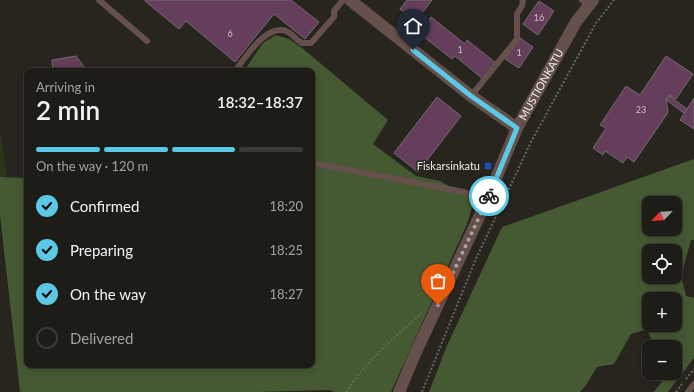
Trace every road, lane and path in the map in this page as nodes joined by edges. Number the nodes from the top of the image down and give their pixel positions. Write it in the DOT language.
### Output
graph roads {
  1 [pos="99,0"];
  2 [pos="343,0"];
  3 [pos="350,0"];
  4 [pos="523,0"];
  5 [pos="614,0"];
  6 [pos="588,2"];
  7 [pos="147,40"];
  8 [pos="237,68"];
  9 [pos="471,96"];
  10 [pos="517,128"];
  11 [pos="315,164"];
  12 [pos="486,202"];
  13 [pos="427,308"];
  14 [pos="694,384"];
  15 [pos="346,392"];
  16 [pos="399,392"];
  17 [pos="422,392"];
  18 [pos="688,392"];
  1 -- 7 [label="lane"];
  2 -- 8 [label="lane"];
  3 -- 9 [label="street"];
  4 -- 9 [label="lane"];
  5 -- 17 [label="path"];
  6 -- 10 [label="street, MUSTIONKATU"];
  9 -- 10 [label="street"];
  10 -- 12 [label="street, MUSTIONKATU"];
  11 -- 12 [label="lane"];
  12 -- 16 [label="street, MUSTIONKATU"];
  13 -- 15 [label="path"];
  14 -- 18 [label="lane"];
}
